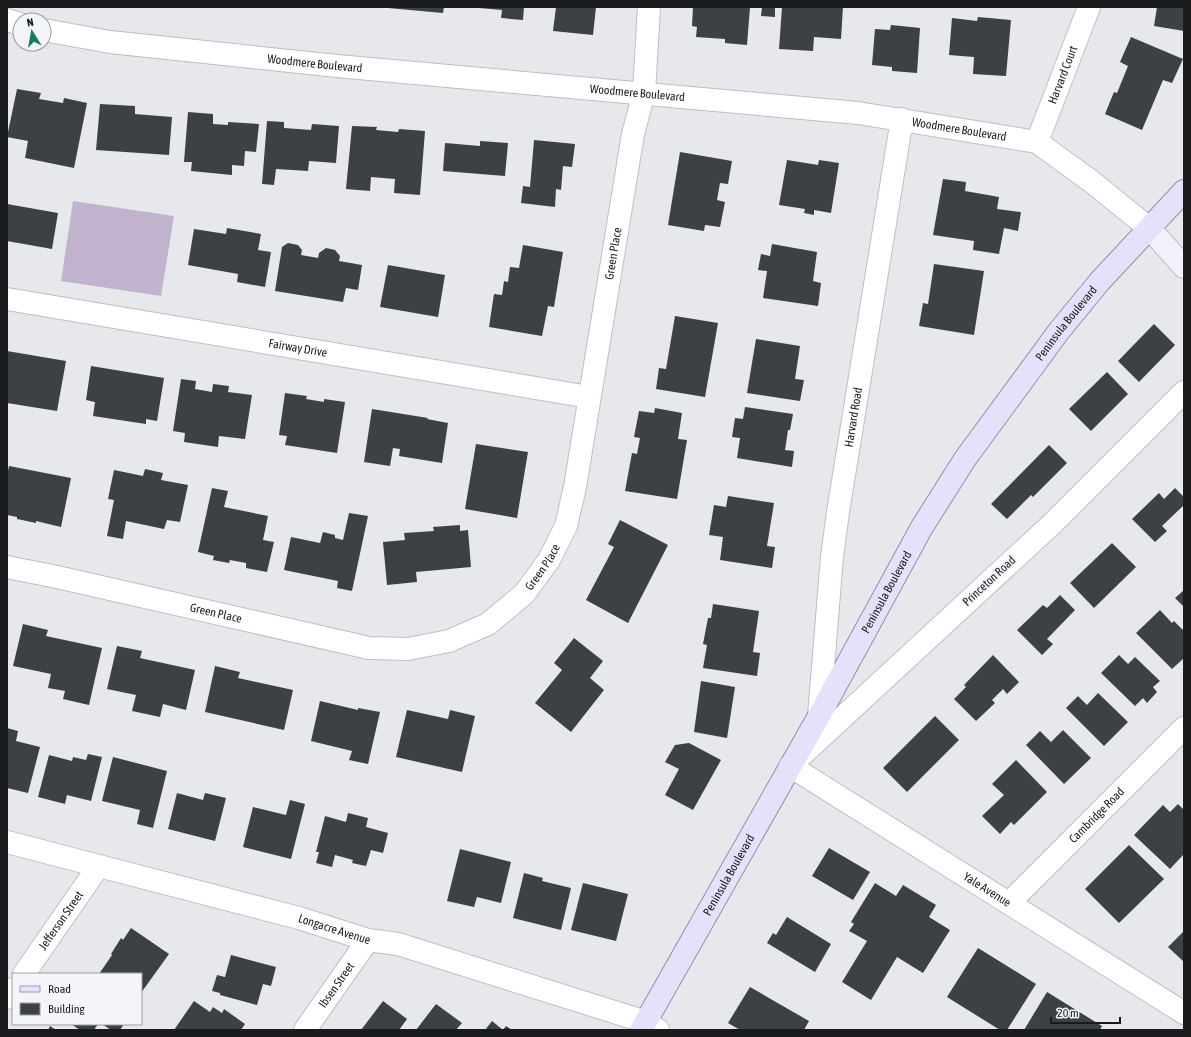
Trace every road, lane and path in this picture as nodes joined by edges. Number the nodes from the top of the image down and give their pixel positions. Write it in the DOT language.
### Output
graph roads {
  1 [pos="649,7"];
  2 [pos="1089,7"];
  3 [pos="52,31"];
  4 [pos="644,93"];
  5 [pos="902,119"];
  6 [pos="1037,142"];
  7 [pos="1184,191"];
  8 [pos="1150,229"];
  9 [pos="1184,267"];
  10 [pos="7,299"];
  11 [pos="1184,392"];
  12 [pos="589,397"];
  13 [pos="7,567"];
  14 [pos="819,716"];
  15 [pos="1184,728"];
  16 [pos="790,766"];
  17 [pos="7,842"];
  18 [pos="98,867"];
  19 [pos="1009,903"];
  20 [pos="368,940"];
  21 [pos="25,973"];
  22 [pos="1184,1013"];
  23 [pos="648,1027"];
  24 [pos="306,1030"];
  1 -- 4 [label="street, Green Place"];
  2 -- 6 [label="street, Harvard Court"];
  3 -- 4 [label="street, Woodmere Boulevard"];
  4 -- 5 [label="street, Woodmere Boulevard"];
  4 -- 12 [label="street, Green Place"];
  5 -- 6 [label="street, Woodmere Boulevard"];
  5 -- 14 [label="street, Harvard Road"];
  6 -- 8 [label="street, Woodmere Boulevard"];
  7 -- 8 [label="main road, Peninsula Boulevard"];
  8 -- 9 [label="street, Woodmere Boulevard"];
  8 -- 14 [label="main road, Peninsula Boulevard"];
  10 -- 12 [label="street, Fairway Drive"];
  11 -- 16 [label="street, Princeton Road"];
  12 -- 13 [label="street, Green Place"];
  14 -- 16 [label="main road, Peninsula Boulevard"];
  15 -- 19 [label="street, Cambridge Road"];
  16 -- 19 [label="street, Yale Avenue"];
  16 -- 23 [label="main road, Peninsula Boulevard"];
  17 -- 18 [label="street, Longacre Avenue"];
  18 -- 20 [label="street, Longacre Avenue"];
  18 -- 21 [label="street, Jefferson Street"];
  19 -- 22 [label="street, Yale Avenue"];
  20 -- 23 [label="street, Longacre Avenue"];
  20 -- 24 [label="street, Ibsen Street"];
}
